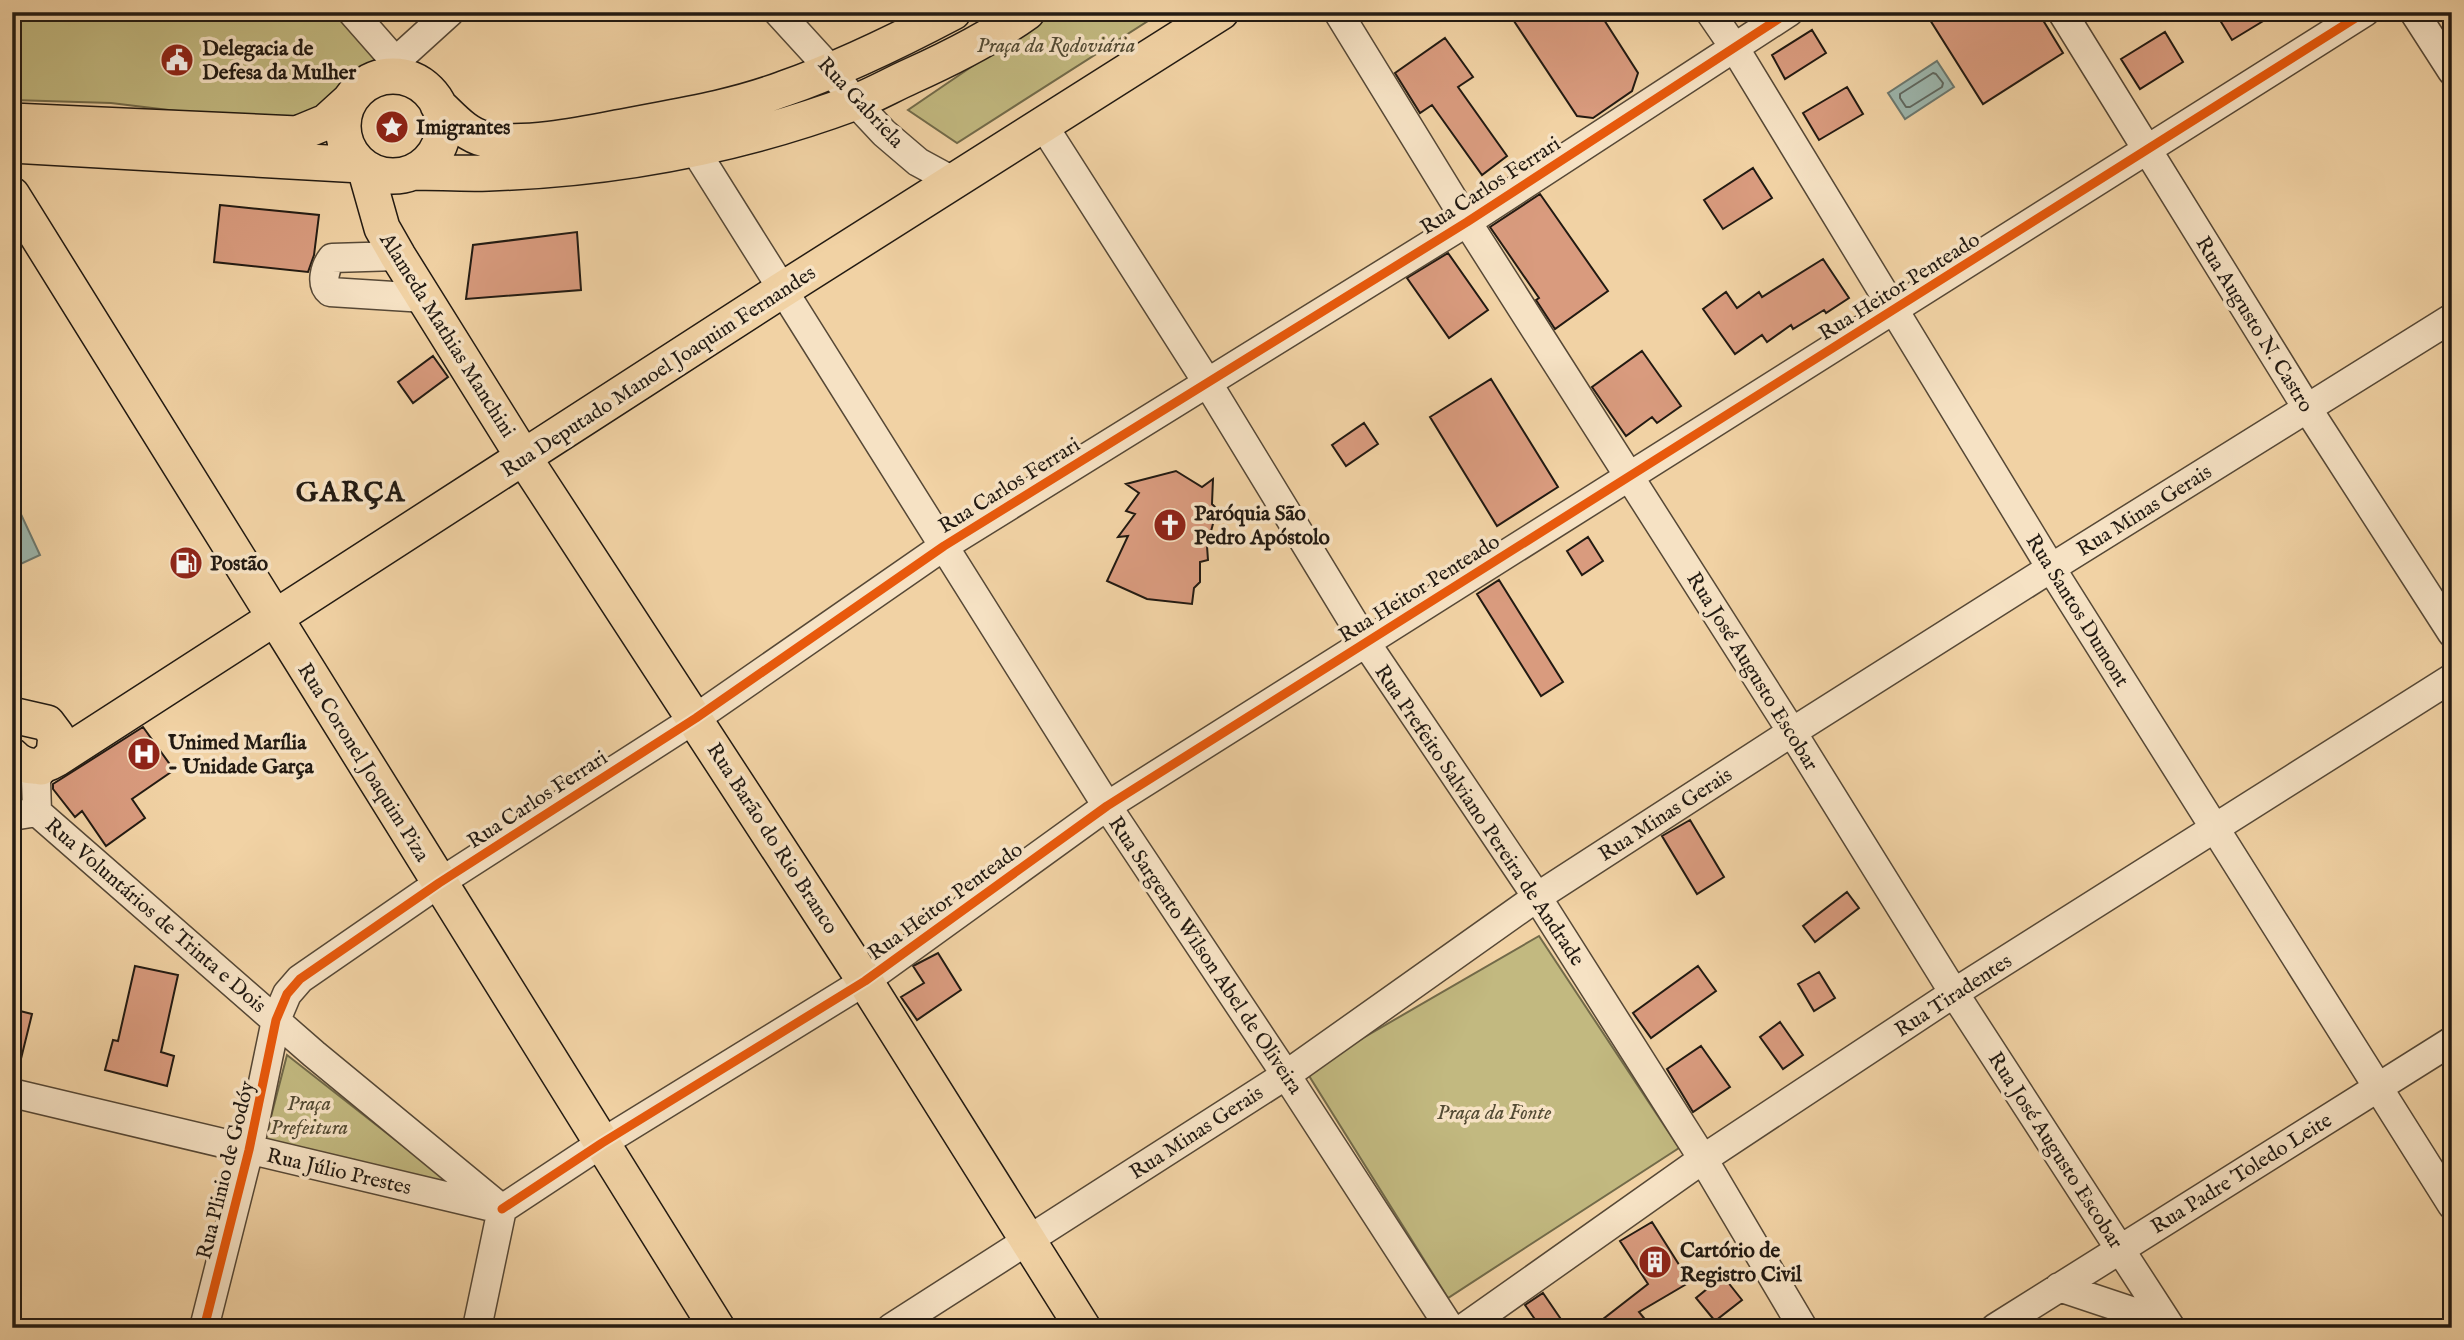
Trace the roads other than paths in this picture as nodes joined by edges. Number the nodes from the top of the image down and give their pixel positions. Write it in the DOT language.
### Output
graph roads {
  1 [pos="352,12"];
  2 [pos="450,12"];
  3 [pos="778,12"];
  4 [pos="953,12"];
  5 [pos="1027,12"];
  6 [pos="1221,12"];
  7 [pos="1338,12"];
  8 [pos="1710,12"];
  9 [pos="1789,12"];
  10 [pos="2062,12"];
  11 [pos="2365,12"];
  12 [pos="2414,12"];
  13 [pos="1734,47"];
  14 [pos="831,70"];
  15 [pos="2452,71"];
  16 [pos="397,72"];
  17 [pos="348,102"];
  18 [pos="855,102"];
  19 [pos="438,105"];
  20 [pos="676,117"];
  21 [pos="12,121"];
  22 [pos="1043,125"];
  23 [pos="12,145"];
  24 [pos="692,148"];
  25 [pos="2147,150"];
  26 [pos="363,167"];
  27 [pos="414,172"];
  28 [pos="953,181"];
  29 [pos="12,195"];
  30 [pos="1467,222"];
  31 [pos="398,256"];
  32 [pos="782,290"];
  33 [pos="425,298"];
  34 [pos="1893,310"];
  35 [pos="2452,318"];
  36 [pos="1207,382"];
  37 [pos="2307,408"];
  38 [pos="524,458"];
  39 [pos="1629,477"];
  40 [pos="944,546"];
  41 [pos="2050,568"];
  42 [pos="274,618"];
  43 [pos="2452,633"];
  44 [pos="1366,643"];
  45 [pos="2452,678"];
  46 [pos="12,715"];
  47 [pos="695,718"];
  48 [pos="1792,732"];
  49 [pos="20,764"];
  50 [pos="1107,806"];
  51 [pos="25,814"];
  52 [pos="2216,828"];
  53 [pos="439,883"];
  54 [pos="1537,897"];
  55 [pos="865,981"];
  56 [pos="1954,993"];
  57 [pos="276,1020"];
  58 [pos="2452,1041"];
  59 [pos="1286,1075"];
  60 [pos="2379,1087"];
  61 [pos="12,1093"];
  62 [pos="602,1143"];
  63 [pos="248,1150"];
  64 [pos="1703,1159"];
  65 [pos="2452,1205"];
  66 [pos="502,1209"];
  67 [pos="1028,1241"];
  68 [pos="2121,1248"];
  69 [pos="2059,1287"];
  70 [pos="204,1328"];
  71 [pos="477,1328"];
  72 [pos="716,1328"];
  73 [pos="891,1328"];
  74 [pos="1083,1328"];
  75 [pos="1450,1328"];
  76 [pos="1464,1328"];
  77 [pos="1803,1328"];
  78 [pos="1995,1328"];
  79 [pos="2170,1328"];
  1 -- 16 [label="street"];
  2 -- 16 [label="street"];
  3 -- 14 [label="street, Rua Gabriela"];
  4 -- 14 [label="main road"];
  5 -- 18 [label="main road"];
  6 -- 22 [label="main road, Rua Deputado Manoel Joaquim Fernandes"];
  7 -- 30 [label="street, Rua José Augusto Escobar"];
  8 -- 13 [label="street, Rua Santos Dumont"];
  9 -- 13 [label="street, Rua Carlos Ferrari"];
  10 -- 25 [label="street, Rua Augusto N. Castro"];
  11 -- 25 [label="street, Rua Heitor Penteado"];
  12 -- 15 [label="street"];
  13 -- 30 [label="street, Rua Carlos Ferrari"];
  13 -- 34 [label="street, Rua Santos Dumont"];
  14 -- 18 [label="street, Rua Gabriela"];
  14 -- 20 [label="main road"];
  16 -- 17 [label="main road"];
  16 -- 19 [label="main road"];
  17 -- 21 [label="main road"];
  17 -- 26 [label="main road"];
  18 -- 24 [label="main road"];
  18 -- 28 [label="street, Rua Gabriela"];
  19 -- 20 [label="main road"];
  19 -- 27 [label="main road"];
  20 -- 24 [label="street, Rua Sargento Wilson Abel de Oliveira"];
  22 -- 28 [label="main road, Rua Deputado Manoel Joaquim Fernandes"];
  22 -- 36 [label="street, Rua Prefeito Salviano Pereira de Andrade"];
  23 -- 26 [label="main road"];
  24 -- 27 [label="main road"];
  24 -- 32 [label="street, Rua Sargento Wilson Abel de Oliveira"];
  25 -- 34 [label="street, Rua Heitor Penteado"];
  25 -- 37 [label="street, Rua Augusto N. Castro"];
  26 -- 27 [label="main road"];
  26 -- 31 [label="main road, Alameda Mathias Manchini"];
  28 -- 32 [label="main road, Rua Deputado Manoel Joaquim Fernandes"];
  29 -- 42 [label="main road, Rua Coronel Joaquim Piza"];
  30 -- 36 [label="street, Rua Carlos Ferrari"];
  30 -- 39 [label="street, Rua José Augusto Escobar"];
  31 -- 33 [label="main road, Alameda Mathias Manchini"];
  31 -- 33 [label="street"];
  32 -- 38 [label="main road, Rua Deputado Manoel Joaquim Fernandes"];
  32 -- 40 [label="street, Rua Sargento Wilson Abel de Oliveira"];
  33 -- 38 [label="main road, Alameda Mathias Manchini"];
  34 -- 39 [label="street, Rua Heitor Penteado"];
  34 -- 41 [label="street, Rua Santos Dumont"];
  35 -- 37 [label="street, Rua Minas Gerais"];
  36 -- 40 [label="street, Rua Carlos Ferrari"];
  36 -- 44 [label="street, Rua Prefeito Salviano Pereira de Andrade"];
  37 -- 41 [label="street, Rua Minas Gerais"];
  37 -- 43 [label="street, Rua Augusto N. Castro"];
  38 -- 42 [label="main road, Rua Deputado Manoel Joaquim Fernandes"];
  38 -- 47 [label="main road, Rua Barão do Rio Branco"];
  39 -- 44 [label="street, Rua Heitor Penteado"];
  39 -- 48 [label="street, Rua José Augusto Escobar"];
  40 -- 47 [label="street, Rua Carlos Ferrari"];
  40 -- 50 [label="street, Rua Sargento Wilson Abel de Oliveira"];
  41 -- 48 [label="street, Rua Minas Gerais"];
  41 -- 52 [label="street, Rua Santos Dumont"];
  42 -- 49 [label="main road, Rua Deputado Manoel Joaquim Fernandes"];
  42 -- 53 [label="main road, Rua Coronel Joaquim Piza"];
  44 -- 50 [label="street, Rua Heitor Penteado"];
  44 -- 54 [label="street, Rua Prefeito Salviano Pereira de Andrade"];
  45 -- 52 [label="street, Rua Tiradentes"];
  46 -- 49 [label="main road"];
  47 -- 53 [label="street, Rua Carlos Ferrari"];
  47 -- 55 [label="main road, Rua Barão do Rio Branco"];
  48 -- 54 [label="street, Rua Minas Gerais"];
  48 -- 56 [label="street, Rua José Augusto Escobar"];
  49 -- 51 [label="street, Rua Voluntários de Trinta e Dois"];
  50 -- 55 [label="street, Rua Heitor Penteado"];
  50 -- 59 [label="street, Rua Sargento Wilson Abel de Oliveira"];
  51 -- 57 [label="street, Rua Voluntários de Trinta e Dois"];
  52 -- 56 [label="street, Rua Tiradentes"];
  52 -- 60 [label="street, Rua Santos Dumont"];
  53 -- 57 [label="street, Rua Carlos Ferrari"];
  53 -- 62 [label="main road, Rua Coronel Joaquim Piza"];
  54 -- 59 [label="street, Rua Minas Gerais"];
  54 -- 64 [label="street, Rua Prefeito Salviano Pereira de Andrade"];
  55 -- 62 [label="street, Rua Heitor Penteado"];
  55 -- 67 [label="main road, Rua Barão do Rio Branco"];
  56 -- 64 [label="street, Rua Tiradentes"];
  56 -- 68 [label="street, Rua José Augusto Escobar"];
  57 -- 63 [label="street, Rua Plinio de Godóy"];
  57 -- 66 [label="street, Rua Voluntários de Trinta e Dois"];
  58 -- 60 [label="street, Rua Padre Toledo Leite"];
  59 -- 67 [label="street, Rua Minas Gerais"];
  59 -- 75 [label="street, Rua Sargento Wilson Abel de Oliveira"];
  60 -- 65 [label="street, Rua Santos Dumont"];
  60 -- 68 [label="street, Rua Padre Toledo Leite"];
  61 -- 63 [label="street, Rua Júlio Prestes"];
  62 -- 66 [label="street, Rua Heitor Penteado"];
  62 -- 72 [label="main road, Rua Coronel Joaquim Piza"];
  63 -- 66 [label="street, Rua Júlio Prestes"];
  63 -- 70 [label="street, Rua Plinio de Godóy"];
  64 -- 76 [label="street, Rua Tiradentes"];
  64 -- 77 [label="street, Rua Prefeito Salviano Pereira de Andrade"];
  66 -- 71 [label="street"];
  67 -- 73 [label="street, Rua Minas Gerais"];
  67 -- 74 [label="main road, Rua Barão do Rio Branco"];
  68 -- 69 [label="street, Rua Padre Toledo Leite"];
  68 -- 79 [label="street, Rua José Augusto Escobar"];
  69 -- 78 [label="street, Rua Padre Toledo Leite"];
  69 -- 79 [label="street"];
}
